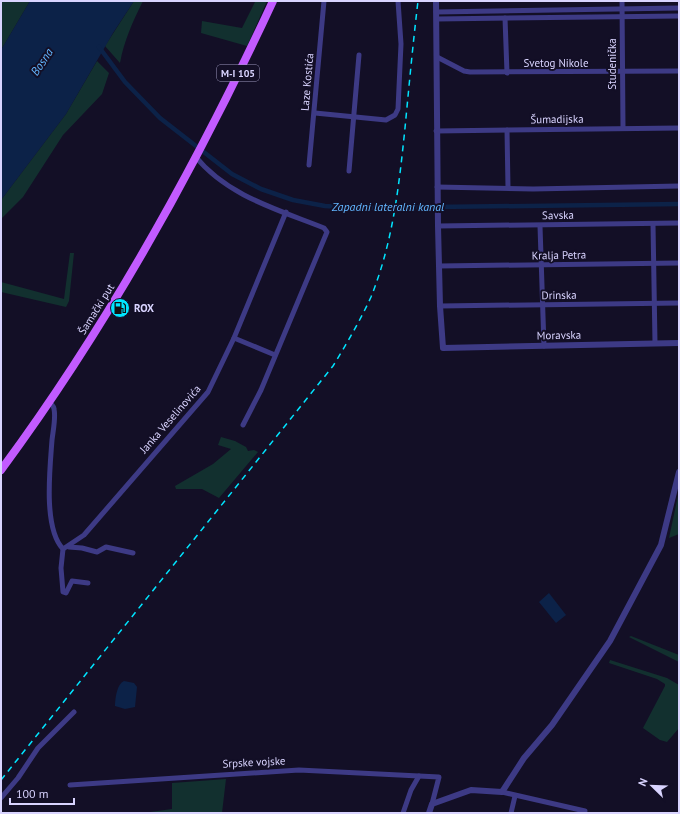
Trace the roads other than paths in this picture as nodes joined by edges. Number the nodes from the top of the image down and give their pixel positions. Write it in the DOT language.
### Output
graph roads {
  1 [pos="273,1"];
  2 [pos="324,1"];
  3 [pos="398,1"];
  4 [pos="436,1"];
  5 [pos="622,1"];
  6 [pos="679,8"];
  7 [pos="622,9"];
  8 [pos="436,16"];
  9 [pos="679,16"];
  10 [pos="622,17"];
  11 [pos="505,18"];
  12 [pos="359,55"];
  13 [pos="437,57"];
  14 [pos="679,71"];
  15 [pos="507,72"];
  16 [pos="622,73"];
  17 [pos="315,113"];
  18 [pos="355,118"];
  19 [pos="623,128"];
  20 [pos="679,128"];
  21 [pos="507,130"];
  22 [pos="436,131"];
  23 [pos="197,155"];
  24 [pos="309,165"];
  25 [pos="349,171"];
  26 [pos="679,186"];
  27 [pos="437,187"];
  28 [pos="508,188"];
  29 [pos="286,212"];
  30 [pos="679,223"];
  31 [pos="652,224"];
  32 [pos="438,226"];
  33 [pos="540,226"];
  34 [pos="654,263"];
  35 [pos="679,263"];
  36 [pos="439,266"];
  37 [pos="541,266"];
  38 [pos="654,303"];
  39 [pos="679,303"];
  40 [pos="440,306"];
  41 [pos="542,306"];
  42 [pos="234,338"];
  43 [pos="655,343"];
  44 [pos="679,344"];
  45 [pos="544,346"];
  46 [pos="275,355"];
  47 [pos="49,402"];
  48 [pos="243,425"];
  49 [pos="1,470"];
  50 [pos="679,472"];
  51 [pos="66,548"];
  52 [pos="133,553"];
  53 [pos="88,583"];
  54 [pos="74,712"];
  55 [pos="419,776"];
  56 [pos="70,785"];
  57 [pos="502,792"];
  58 [pos="516,796"];
  59 [pos="1,798"];
  60 [pos="432,804"];
  61 [pos="585,811"];
  62 [pos="403,813"];
  63 [pos="429,813"];
  64 [pos="511,813"];
  1 -- 23 [label="main road, M-I 105"];
  2 -- 17 [label="street, Laze Kostića"];
  3 -- 18 [label="street"];
  4 -- 8 [label="street"];
  5 -- 7 [label="street, Studenička"];
  6 -- 7 [label="street"];
  7 -- 8 [label="street"];
  7 -- 10 [label="street, Studenička"];
  8 -- 11 [label="street"];
  8 -- 13 [label="street"];
  9 -- 10 [label="street"];
  10 -- 11 [label="street"];
  10 -- 16 [label="street, Studenička"];
  11 -- 15 [label="street"];
  12 -- 18 [label="street"];
  13 -- 15 [label="street, Svetog Nikole"];
  13 -- 22 [label="street"];
  14 -- 16 [label="street, Svetog Nikole"];
  15 -- 16 [label="street, Svetog Nikole"];
  16 -- 19 [label="street, Studenička"];
  17 -- 18 [label="street"];
  17 -- 24 [label="street, Laze Kostića"];
  18 -- 25 [label="street"];
  19 -- 20 [label="street, Šumadijska"];
  19 -- 21 [label="street, Šumadijska"];
  21 -- 22 [label="street, Šumadijska"];
  21 -- 28 [label="street"];
  22 -- 27 [label="street"];
  23 -- 29 [label="street"];
  23 -- 47 [label="main road, Šamački put / M-I 105"];
  26 -- 28 [label="street"];
  27 -- 28 [label="street"];
  27 -- 32 [label="street"];
  29 -- 42 [label="street, Janka Veselinovića"];
  29 -- 46 [label="street"];
  30 -- 31 [label="street, Savska"];
  31 -- 33 [label="street, Savska"];
  31 -- 34 [label="street"];
  32 -- 33 [label="street, Savska"];
  32 -- 36 [label="street"];
  33 -- 37 [label="street"];
  34 -- 35 [label="street, Kralja Petra"];
  34 -- 37 [label="street, Kralja Petra"];
  34 -- 38 [label="street"];
  36 -- 37 [label="street, Kralja Petra"];
  36 -- 40 [label="street"];
  37 -- 41 [label="street"];
  38 -- 39 [label="street, Drinska"];
  38 -- 41 [label="street, Drinska"];
  38 -- 43 [label="street"];
  40 -- 41 [label="street, Drinska"];
  40 -- 45 [label="street, Moravska"];
  41 -- 45 [label="street"];
  42 -- 46 [label="street"];
  42 -- 51 [label="street, Janka Veselinovića"];
  43 -- 44 [label="street, Moravska"];
  43 -- 45 [label="street, Moravska"];
  46 -- 48 [label="street"];
  47 -- 49 [label="main road, Šamački put / M-I 105"];
  47 -- 51 [label="street"];
  50 -- 57 [label="street"];
  51 -- 52 [label="street"];
  51 -- 53 [label="street"];
  54 -- 59 [label="street"];
  55 -- 56 [label="street, Srpske vojske"];
  55 -- 60 [label="street, Srpske vojske"];
  55 -- 62 [label="street"];
  57 -- 58 [label="street"];
  57 -- 60 [label="street"];
  58 -- 61 [label="street"];
  58 -- 64 [label="street"];
  60 -- 63 [label="street"];
}
